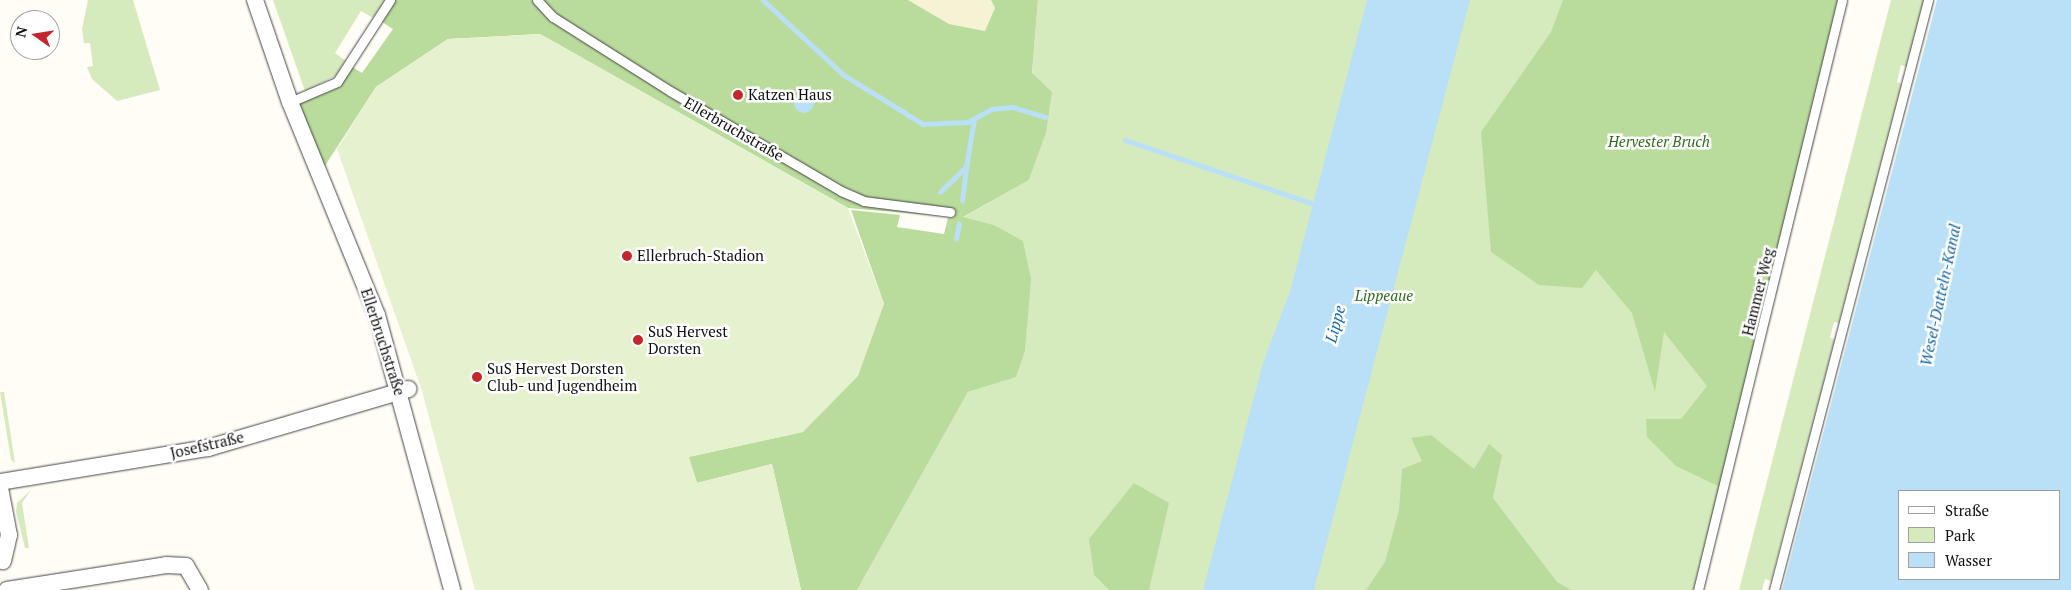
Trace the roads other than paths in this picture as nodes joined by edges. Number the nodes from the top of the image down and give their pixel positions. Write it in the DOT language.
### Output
graph roads {
  1 [pos="255,0"];
  2 [pos="390,0"];
  3 [pos="537,0"];
  4 [pos="1842,0"];
  5 [pos="1928,0"];
  6 [pos="290,102"];
  7 [pos="950,212"];
  8 [pos="405,390"];
  9 [pos="0,482"];
  10 [pos="0,488"];
  11 [pos="2,558"];
  12 [pos="7,590"];
  13 [pos="200,590"];
  14 [pos="452,590"];
  15 [pos="1698,590"];
  16 [pos="1774,590"];
  1 -- 6 [label="street, Ellerbruchstraße"];
  2 -- 6 [label="lane"];
  3 -- 7 [label="lane, Ellerbruchstraße"];
  4 -- 15 [label="lane, Hammer Weg"];
  5 -- 16 [label="lane"];
  6 -- 8 [label="street, Ellerbruchstraße"];
  8 -- 9 [label="street, Josefstraße"];
  8 -- 14 [label="street, Ellerbruchstraße"];
  10 -- 11 [label="street"];
  11 -- 12 [label="street"];
  12 -- 13 [label="street"];
}
